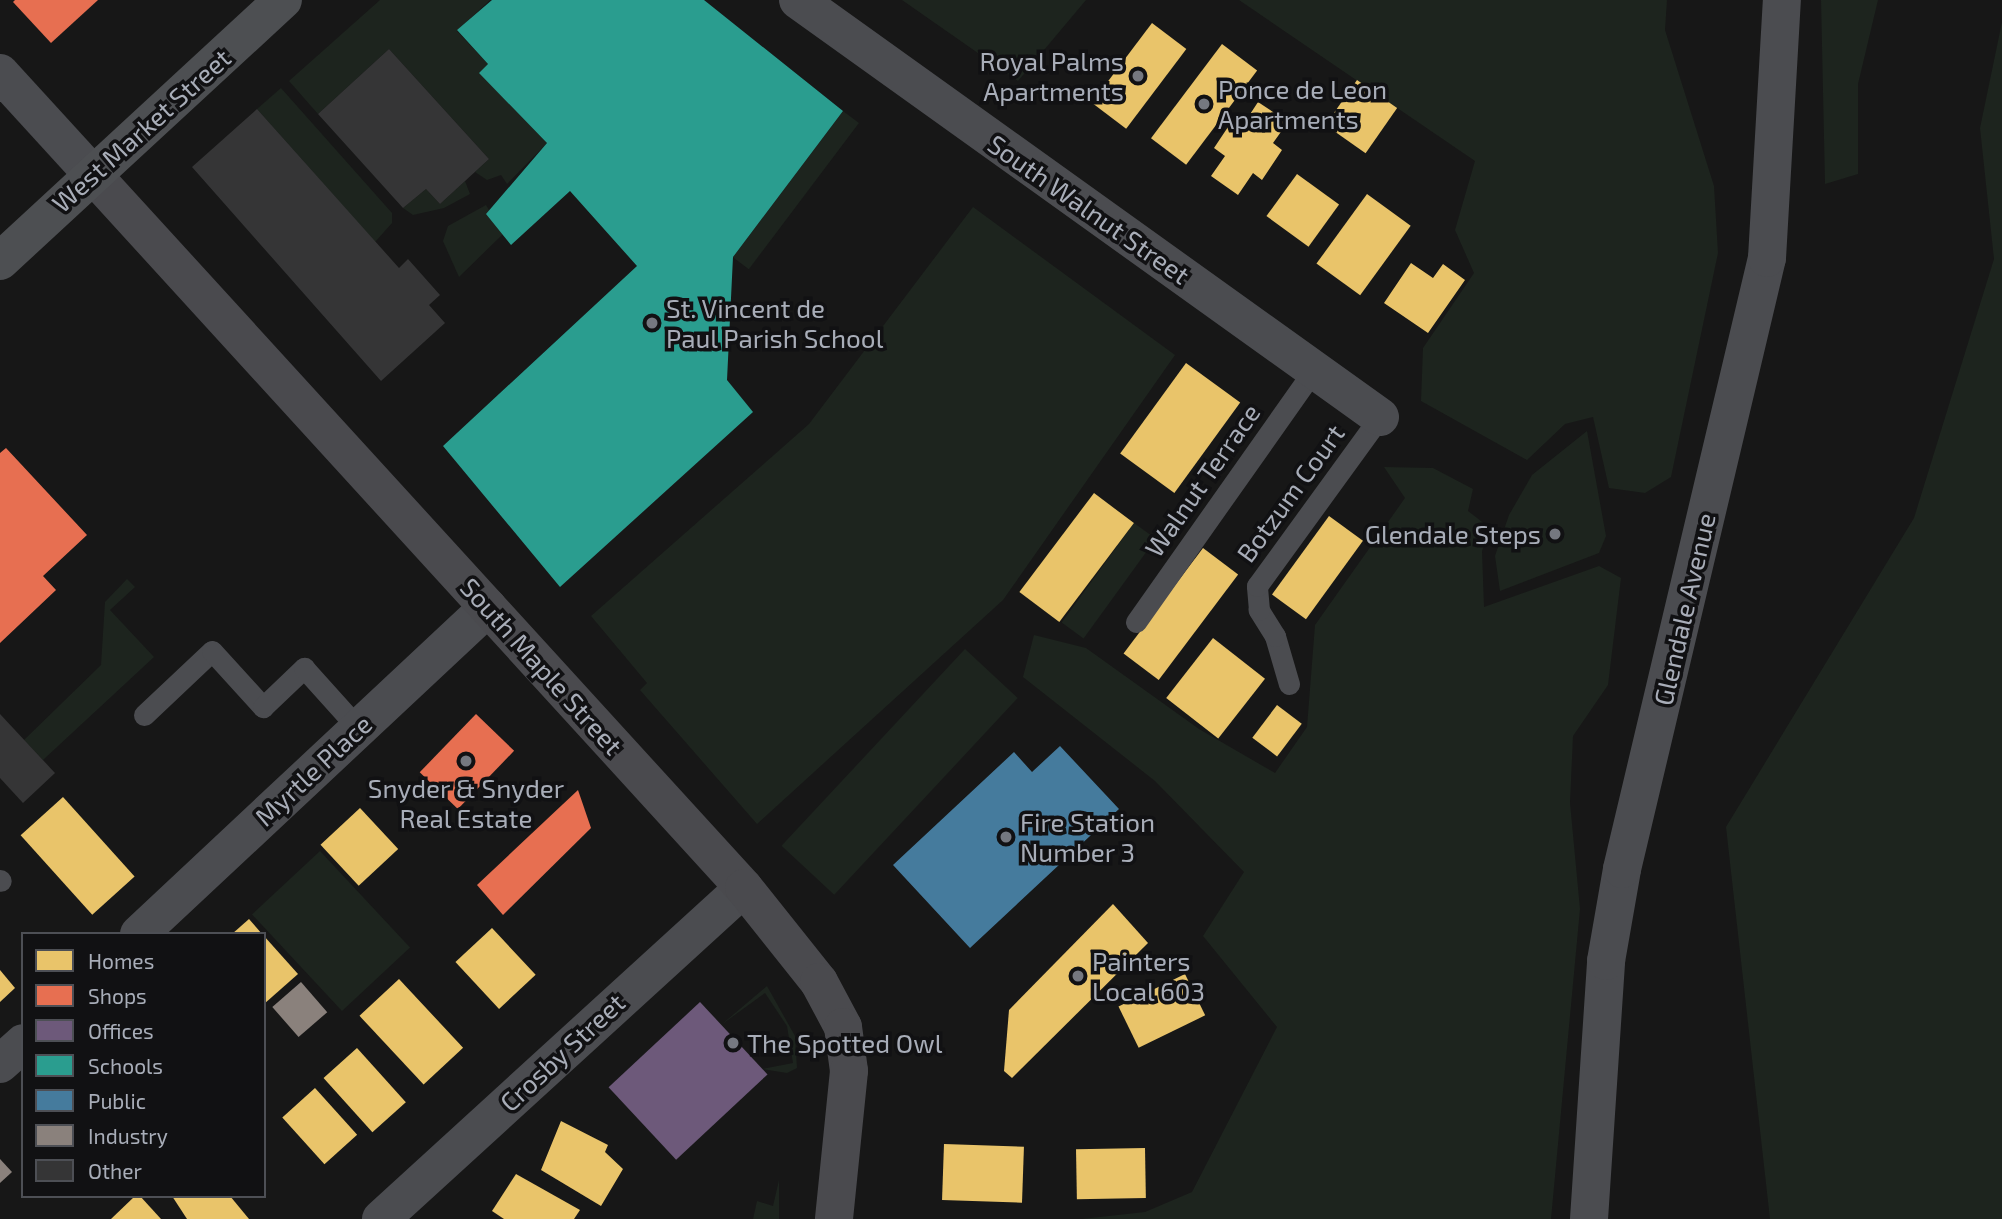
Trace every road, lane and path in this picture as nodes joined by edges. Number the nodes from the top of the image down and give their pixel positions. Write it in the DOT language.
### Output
graph roads {
  1 [pos="283,0"];
  2 [pos="798,0"];
  3 [pos="1782,0"];
  4 [pos="0,73"];
  5 [pos="93,175"];
  6 [pos="0,261"];
  7 [pos="1314,370"];
  8 [pos="1380,416"];
  9 [pos="488,607"];
  10 [pos="1136,622"];
  11 [pos="1289,684"];
  12 [pos="144,715"];
  13 [pos="358,728"];
  14 [pos="744,888"];
  15 [pos="141,932"];
  16 [pos="21,1045"];
  17 [pos="0,1064"];
  18 [pos="381,1219"];
  19 [pos="834,1219"];
  20 [pos="1589,1219"];
  1 -- 5 [label="main road, West Market Street"];
  2 -- 7 [label="street, South Walnut Street"];
  3 -- 20 [label="street, Glendale Avenue"];
  4 -- 5 [label="street"];
  5 -- 6 [label="main road, West Market Street"];
  5 -- 9 [label="main road, South Maple Street"];
  7 -- 8 [label="street, South Walnut Street"];
  7 -- 10 [label="lane, Walnut Terrace"];
  8 -- 11 [label="lane, Botzum Court"];
  9 -- 13 [label="street, Myrtle Place"];
  9 -- 14 [label="main road, South Maple Street"];
  12 -- 13 [label="lane"];
  13 -- 15 [label="street, Myrtle Place"];
  14 -- 18 [label="street, Crosby Street"];
  14 -- 19 [label="main road, South Maple Street"];
  16 -- 17 [label="street"];
}
